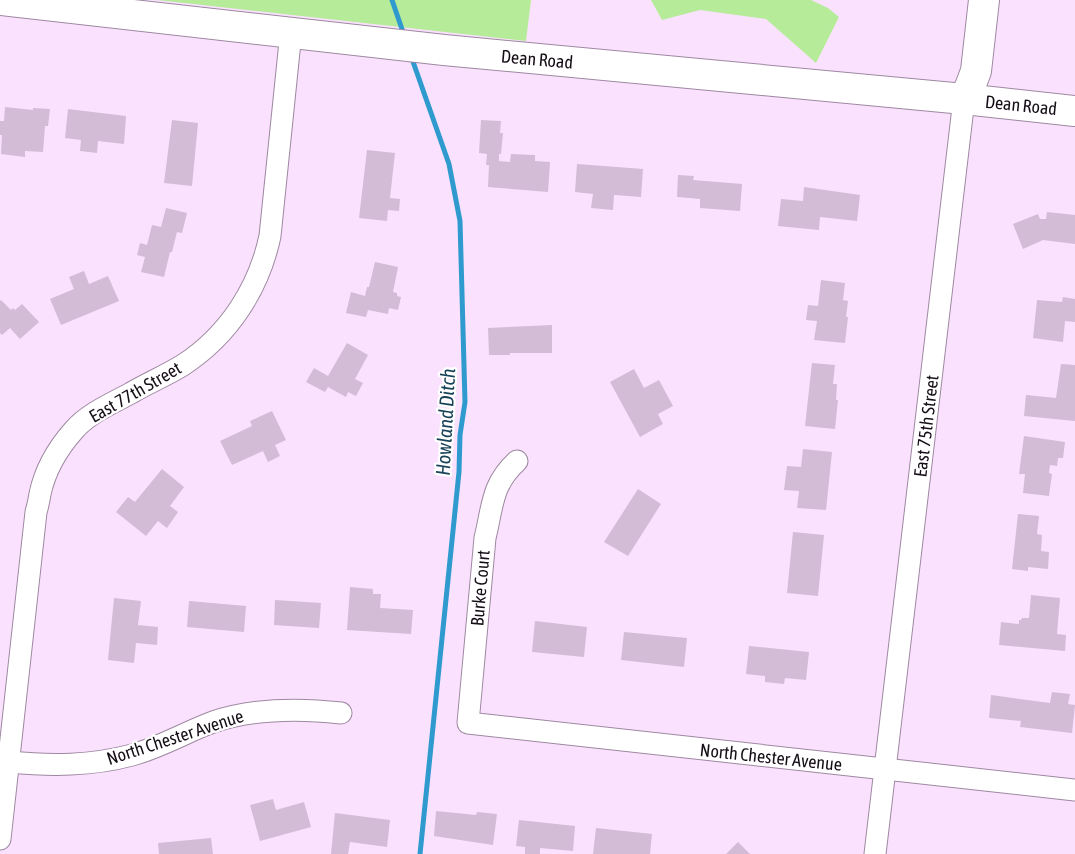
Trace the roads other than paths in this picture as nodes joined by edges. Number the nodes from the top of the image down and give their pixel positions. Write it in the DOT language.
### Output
graph roads {
  1 [pos="0,0"];
  2 [pos="984,0"];
  3 [pos="291,32"];
  4 [pos="964,99"];
  5 [pos="1075,111"];
  6 [pos="518,461"];
  7 [pos="341,713"];
  8 [pos="468,723"];
  9 [pos="9,762"];
  10 [pos="885,769"];
  11 [pos="1075,790"];
  12 [pos="0,839"];
  13 [pos="875,854"];
  1 -- 3 [label="street, Dean Road"];
  2 -- 4 [label="street, East 75th Street"];
  3 -- 4 [label="street, Dean Road"];
  3 -- 9 [label="street, East 77th Street"];
  4 -- 5 [label="street, Dean Road"];
  4 -- 10 [label="street, East 75th Street"];
  6 -- 8 [label="street, Burke Court"];
  7 -- 9 [label="street, North Chester Avenue"];
  8 -- 10 [label="street, North Chester Avenue"];
  9 -- 12 [label="street, East 77th Street"];
  10 -- 11 [label="street, North Chester Avenue"];
  10 -- 13 [label="street, East 75th Street"];
}
